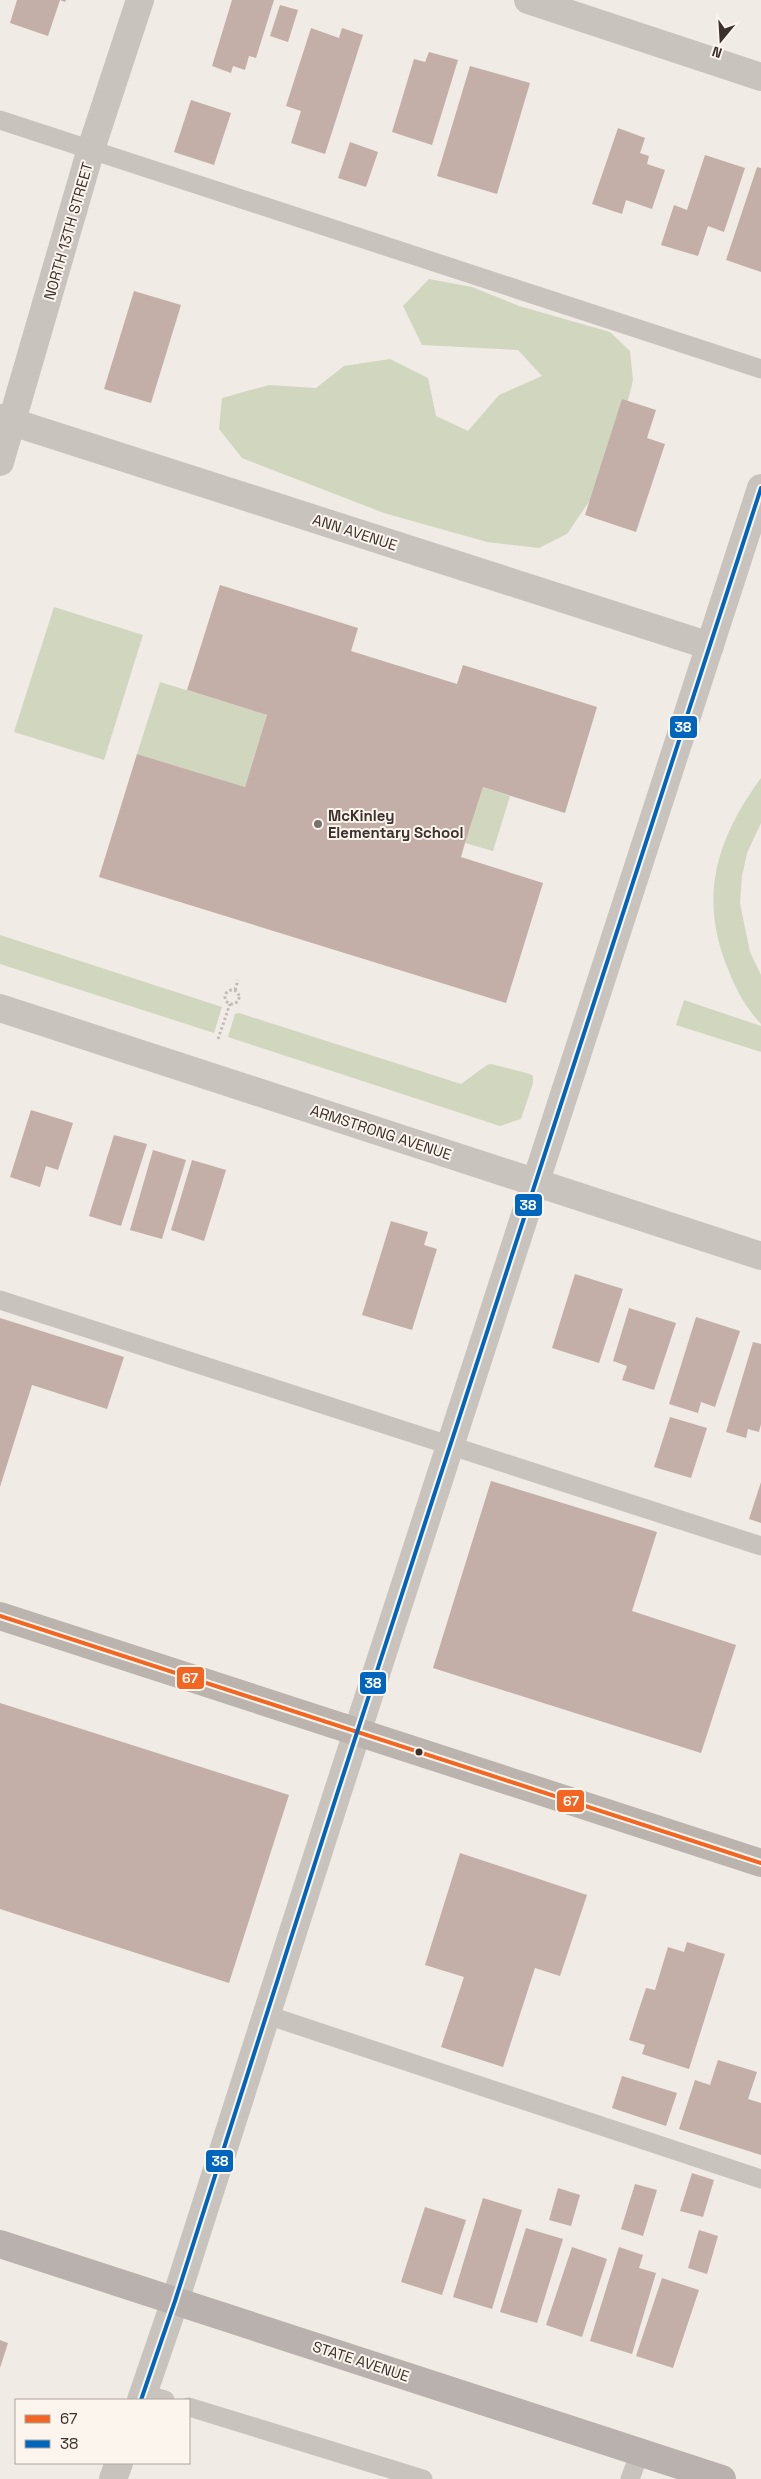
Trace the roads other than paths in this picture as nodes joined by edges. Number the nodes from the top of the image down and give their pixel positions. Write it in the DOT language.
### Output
graph roads {
  1 [pos="140,0"];
  2 [pos="528,0"];
  3 [pos="761,77"];
  4 [pos="0,120"];
  5 [pos="92,149"];
  6 [pos="761,369"];
  7 [pos="7,420"];
  8 [pos="0,462"];
  9 [pos="761,488"];
  10 [pos="710,646"];
  11 [pos="0,1008"];
  12 [pos="536,1182"];
  13 [pos="761,1256"];
  14 [pos="0,1300"];
  15 [pos="450,1446"];
  16 [pos="761,1546"];
  17 [pos="0,1616"];
  18 [pos="358,1733"];
  19 [pos="761,1863"];
  20 [pos="267,2015"];
  21 [pos="761,2179"];
  22 [pos="0,2244"];
  23 [pos="175,2300"];
  24 [pos="149,2398"];
  25 [pos="190,2408"];
  26 [pos="640,2452"];
  27 [pos="119,2464"];
  28 [pos="113,2479"];
  29 [pos="423,2479"];
  30 [pos="630,2479"];
  31 [pos="722,2479"];
  1 -- 5 [label="street, NORTH 13TH STREET"];
  2 -- 3 [label="street"];
  4 -- 5 [label="lane"];
  5 -- 6 [label="lane"];
  5 -- 7 [label="street, NORTH 13TH STREET"];
  7 -- 8 [label="street, NORTH 13TH STREET"];
  7 -- 10 [label="street, ANN AVENUE"];
  9 -- 10 [label="street"];
  10 -- 12 [label="street"];
  11 -- 12 [label="street, ARMSTRONG AVENUE"];
  12 -- 13 [label="street, ARMSTRONG AVENUE"];
  12 -- 15 [label="street"];
  14 -- 15 [label="lane"];
  15 -- 16 [label="lane"];
  15 -- 18 [label="street"];
  17 -- 18 [label="main road"];
  18 -- 19 [label="main road"];
  18 -- 20 [label="street"];
  20 -- 21 [label="lane"];
  20 -- 23 [label="street"];
  22 -- 23 [label="main road, STATE AVENUE"];
  23 -- 24 [label="street"];
  23 -- 26 [label="main road, STATE AVENUE"];
  25 -- 29 [label="lane"];
  26 -- 30 [label="lane"];
  26 -- 31 [label="main road, STATE AVENUE"];
  27 -- 28 [label="street"];
}
